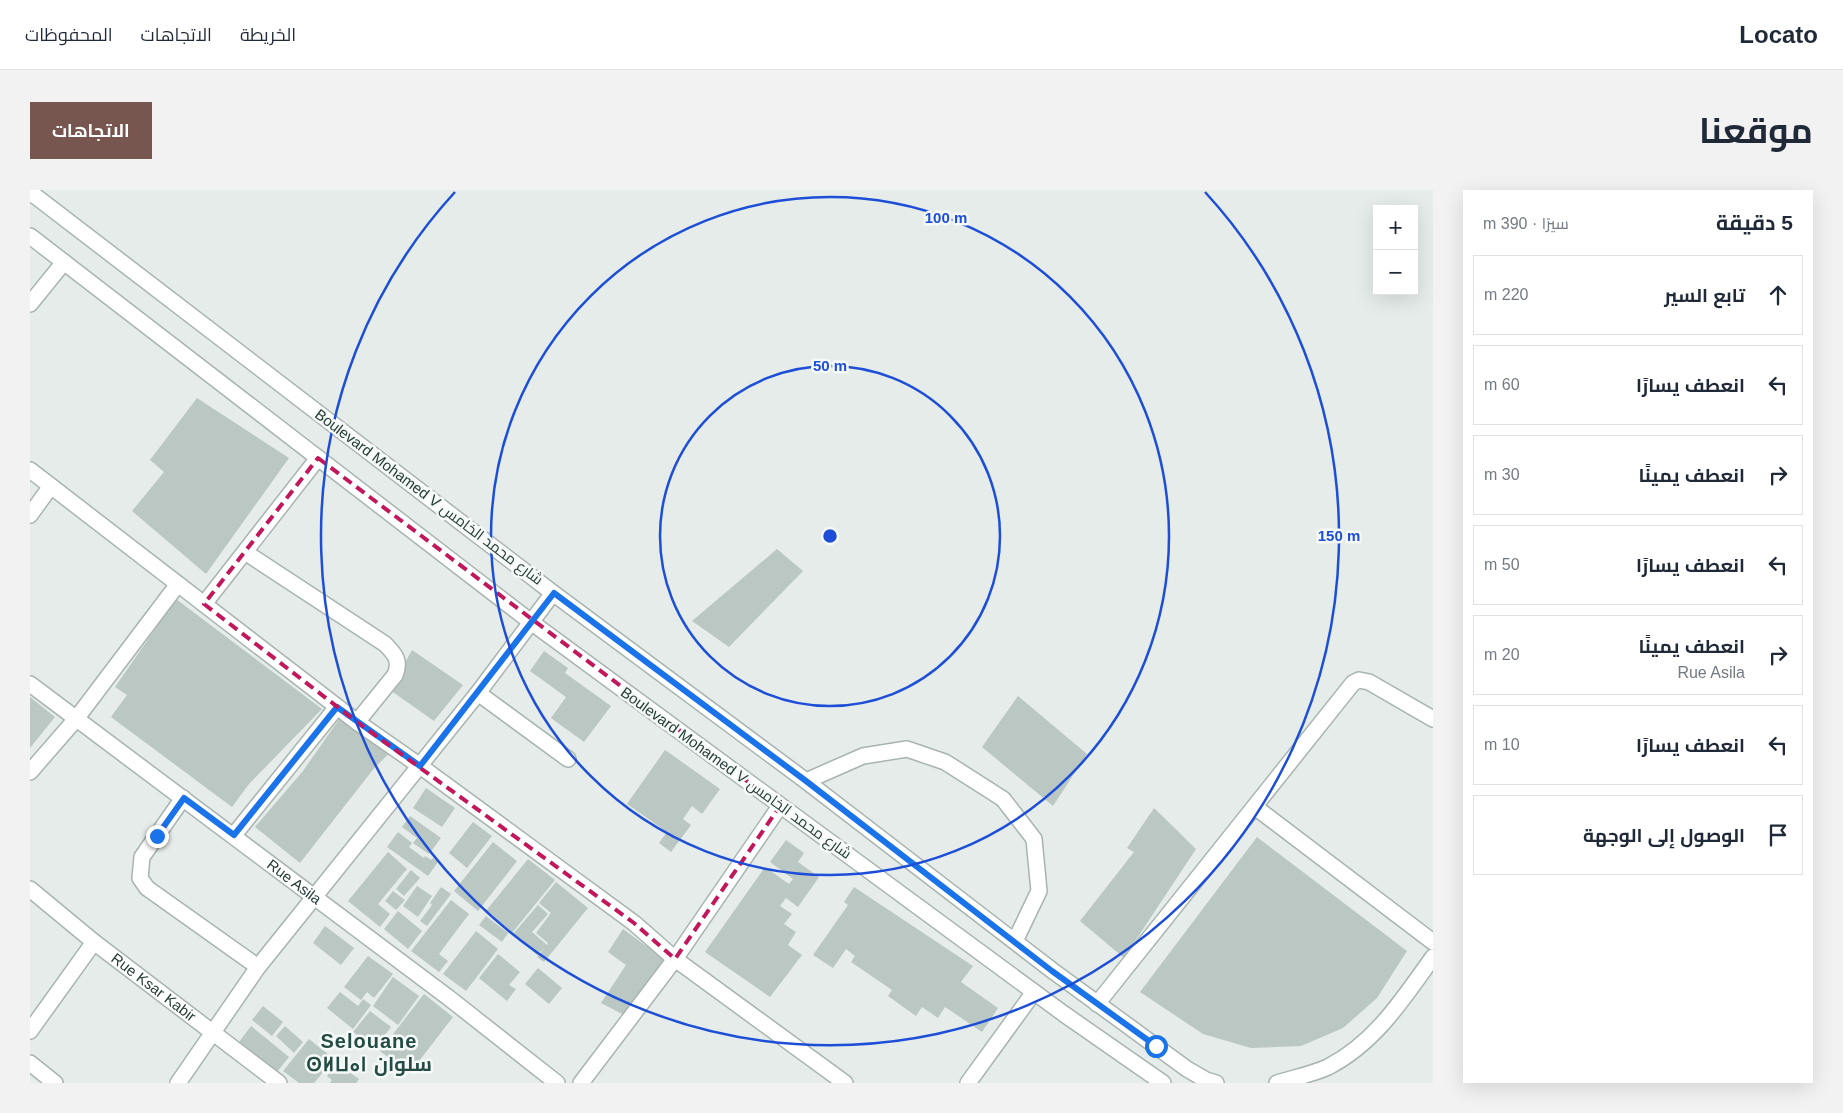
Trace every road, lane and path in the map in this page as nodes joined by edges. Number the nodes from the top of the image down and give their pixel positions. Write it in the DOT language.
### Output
graph roads {
  1 [pos="30,192"];
  2 [pos="30,236"];
  3 [pos="64,262"];
  4 [pos="30,304"];
  5 [pos="318,458"];
  6 [pos="30,470"];
  7 [pos="51,486"];
  8 [pos="30,515"];
  9 [pos="245,552"];
  10 [pos="178,584"];
  11 [pos="554,593"];
  12 [pos="204,604"];
  13 [pos="531,622"];
  14 [pos="30,684"];
  15 [pos="478,693"];
  16 [pos="337,707"];
  17 [pos="76,719"];
  18 [pos="1433,719"];
  19 [pos="357,722"];
  20 [pos="568,759"];
  21 [pos="420,766"];
  22 [pos="30,772"];
  23 [pos="806,781"];
  24 [pos="184,798"];
  25 [pos="780,806"];
  26 [pos="1255,807"];
  27 [pos="234,835"];
  28 [pos="30,889"];
  29 [pos="316,897"];
  30 [pos="1015,941"];
  31 [pos="94,942"];
  32 [pos="1433,942"];
  33 [pos="1433,957"];
  34 [pos="675,959"];
  35 [pos="258,966"];
  36 [pos="1034,992"];
  37 [pos="1097,1004"];
  38 [pos="30,1031"];
  39 [pos="214,1032"];
  40 [pos="30,1063"];
  41 [pos="1326,1068"];
  42 [pos="55,1083"];
  43 [pos="178,1083"];
  44 [pos="279,1083"];
  45 [pos="557,1083"];
  46 [pos="582,1083"];
  47 [pos="845,1083"];
  48 [pos="968,1083"];
  49 [pos="1163,1083"];
  50 [pos="1216,1083"];
  51 [pos="1277,1083"];
  52 [pos="1313,1083"];
  1 -- 11 [label="street, Boulevard Mohamed V شارع محمد الخامس"];
  2 -- 3 [label="street, Boulevard Mohamed V شارع محمد الخامس"];
  3 -- 4 [label="street"];
  3 -- 5 [label="street, Boulevard Mohamed V شارع محمد الخامس"];
  5 -- 9 [label="street"];
  5 -- 13 [label="street, Boulevard Mohamed V شارع محمد الخامس"];
  6 -- 7 [label="street"];
  7 -- 8 [label="street"];
  7 -- 10 [label="street"];
  9 -- 12 [label="street"];
  9 -- 19 [label="street"];
  10 -- 12 [label="street"];
  10 -- 17 [label="street"];
  11 -- 13 [label="street"];
  11 -- 23 [label="street, Boulevard Mohamed V شارع محمد الخامس"];
  12 -- 16 [label="street"];
  13 -- 15 [label="street"];
  13 -- 25 [label="street, Boulevard Mohamed V شارع محمد الخامس"];
  14 -- 17 [label="street, Rue Asila"];
  15 -- 20 [label="street"];
  15 -- 21 [label="street"];
  16 -- 19 [label="street"];
  16 -- 27 [label="street"];
  17 -- 22 [label="street"];
  17 -- 24 [label="street, Rue Asila"];
  18 -- 26 [label="street"];
  19 -- 21 [label="street"];
  21 -- 29 [label="street"];
  21 -- 34 [label="street"];
  23 -- 30 [label="street, Boulevard Mohamed V شارع محمد الخامس"];
  23 -- 30 [label="street"];
  24 -- 27 [label="street, Rue Asila"];
  24 -- 35 [label="street"];
  25 -- 34 [label="street"];
  25 -- 36 [label="street, Boulevard Mohamed V شارع محمد الخامس"];
  26 -- 32 [label="street"];
  26 -- 37 [label="street"];
  27 -- 29 [label="street, Rue Asila"];
  28 -- 31 [label="street, Rue Ksar Kabir"];
  29 -- 35 [label="street"];
  29 -- 45 [label="street, Rue Asila"];
  30 -- 37 [label="street, Boulevard Mohamed V شارع محمد الخامس"];
  31 -- 38 [label="street"];
  31 -- 39 [label="street, Rue Ksar Kabir"];
  33 -- 41 [label="street"];
  34 -- 46 [label="street"];
  34 -- 47 [label="street"];
  35 -- 39 [label="street"];
  36 -- 48 [label="street"];
  36 -- 49 [label="street, Boulevard Mohamed V شارع محمد الخامس"];
  37 -- 50 [label="street, Boulevard Mohamed V شارع محمد الخامس"];
  39 -- 43 [label="street"];
  39 -- 44 [label="street, Rue Ksar Kabir"];
  40 -- 42 [label="street"];
  41 -- 51 [label="street"];
  41 -- 52 [label="street"];
}
